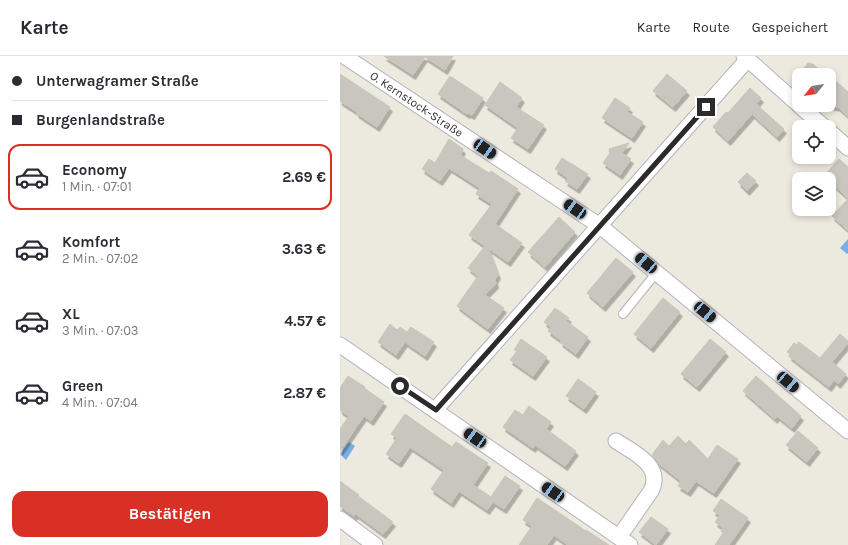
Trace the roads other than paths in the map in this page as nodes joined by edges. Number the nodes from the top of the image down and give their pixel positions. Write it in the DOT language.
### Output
graph roads {
  1 [pos="344,56"];
  2 [pos="746,58"];
  3 [pos="792,99"];
  4 [pos="807,112"];
  5 [pos="816,120"];
  6 [pos="836,137"];
  7 [pos="848,148"];
  8 [pos="600,226"];
  9 [pos="657,272"];
  10 [pos="623,314"];
  11 [pos="340,345"];
  12 [pos="436,410"];
  13 [pos="848,431"];
  14 [pos="616,440"];
  15 [pos="340,519"];
  16 [pos="624,541"];
  17 [pos="375,545"];
  1 -- 8 [label="street, O. Kernstock-Straße"];
  2 -- 3 [label="street"];
  2 -- 8 [label="street"];
  4 -- 5 [label="street"];
  6 -- 7 [label="street"];
  8 -- 9 [label="street, O. Kernstock-Straße"];
  8 -- 12 [label="street"];
  9 -- 10 [label="lane"];
  9 -- 13 [label="street, O. Kernstock-Straße"];
  11 -- 12 [label="street"];
  12 -- 16 [label="street"];
  14 -- 16 [label="street"];
  15 -- 17 [label="street"];
}
